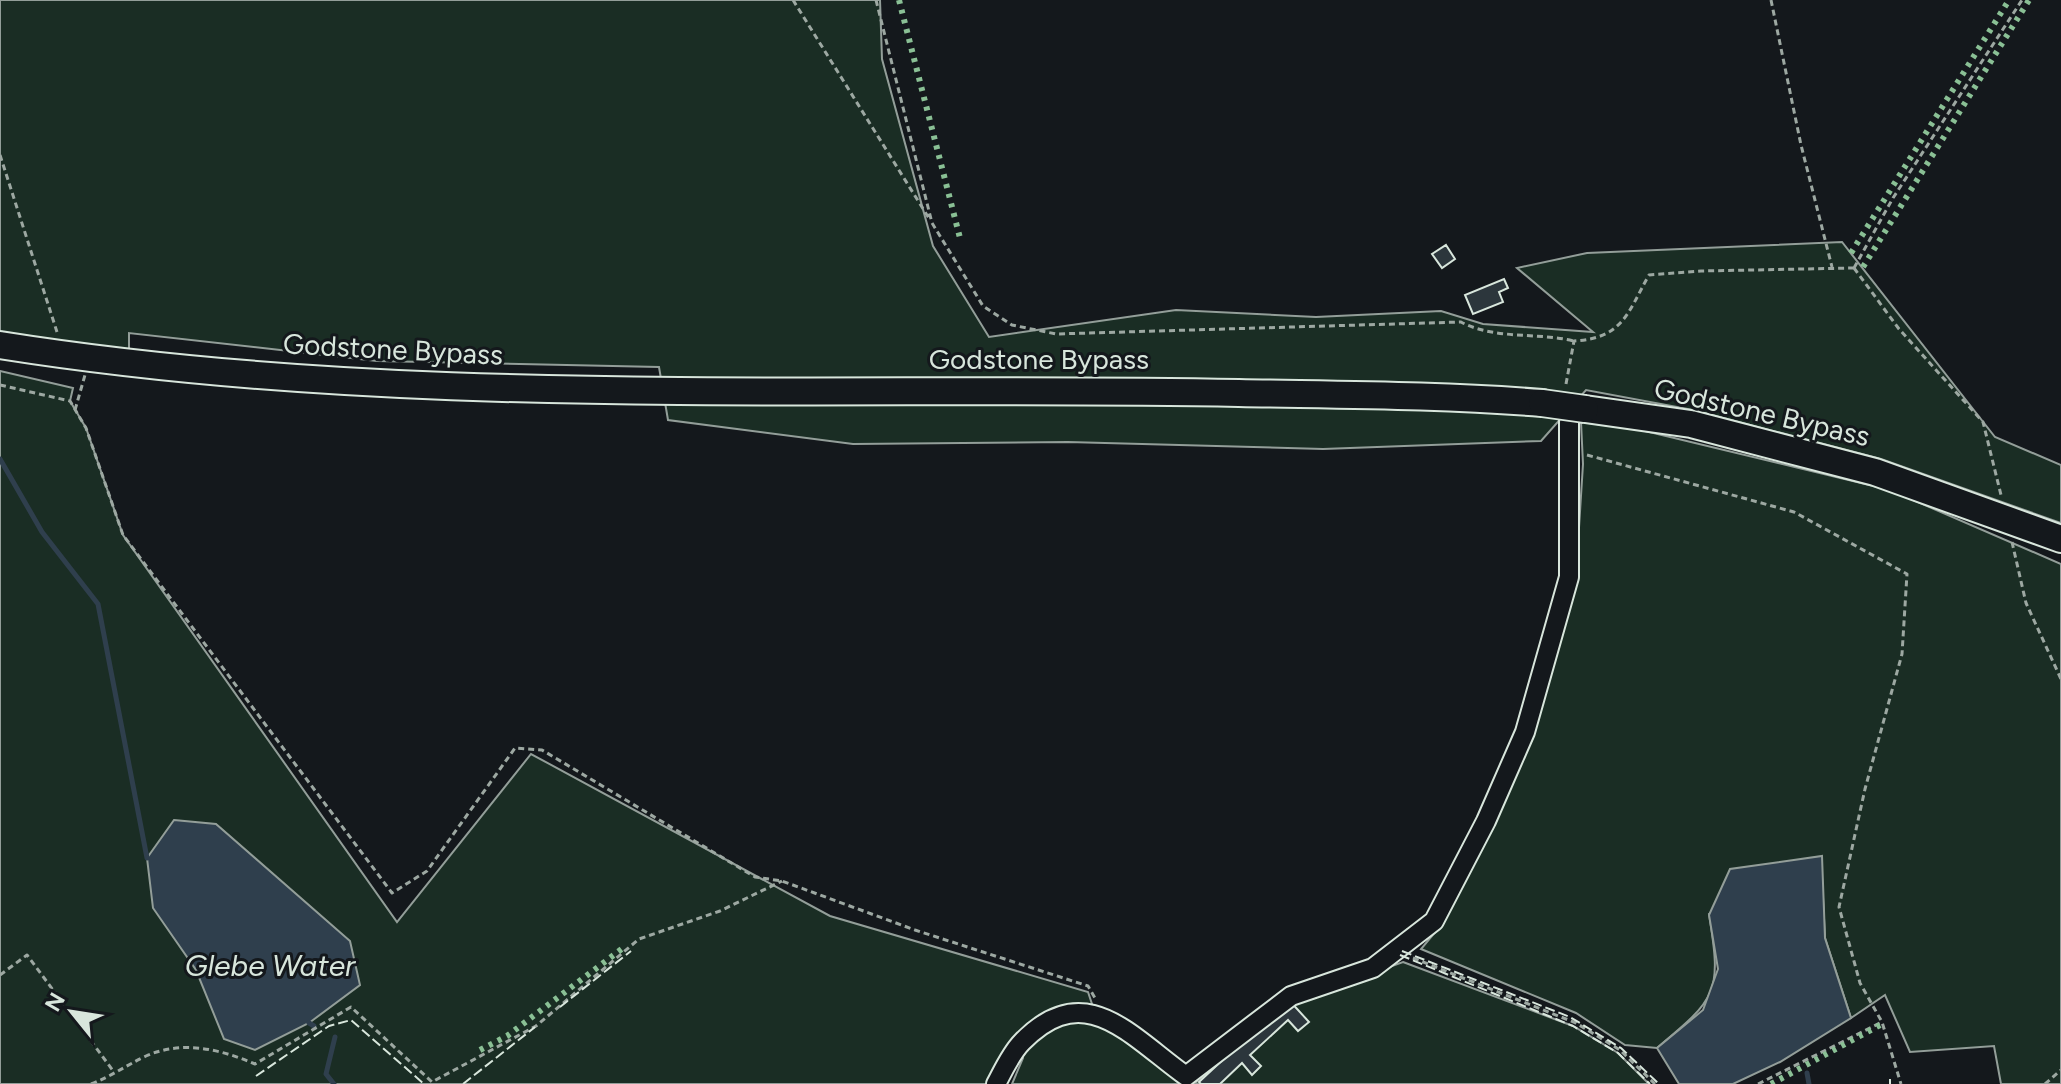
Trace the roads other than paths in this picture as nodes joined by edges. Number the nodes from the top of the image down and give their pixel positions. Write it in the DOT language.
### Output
graph roads {
  1 [pos="0,345"];
  2 [pos="1577,415"];
  3 [pos="2061,539"];
  4 [pos="996,1084"];
  1 -- 2 [label="highway, Godstone Bypass, bridge"];
  2 -- 3 [label="highway, Godstone Bypass"];
  2 -- 4 [label="lane"];
}
